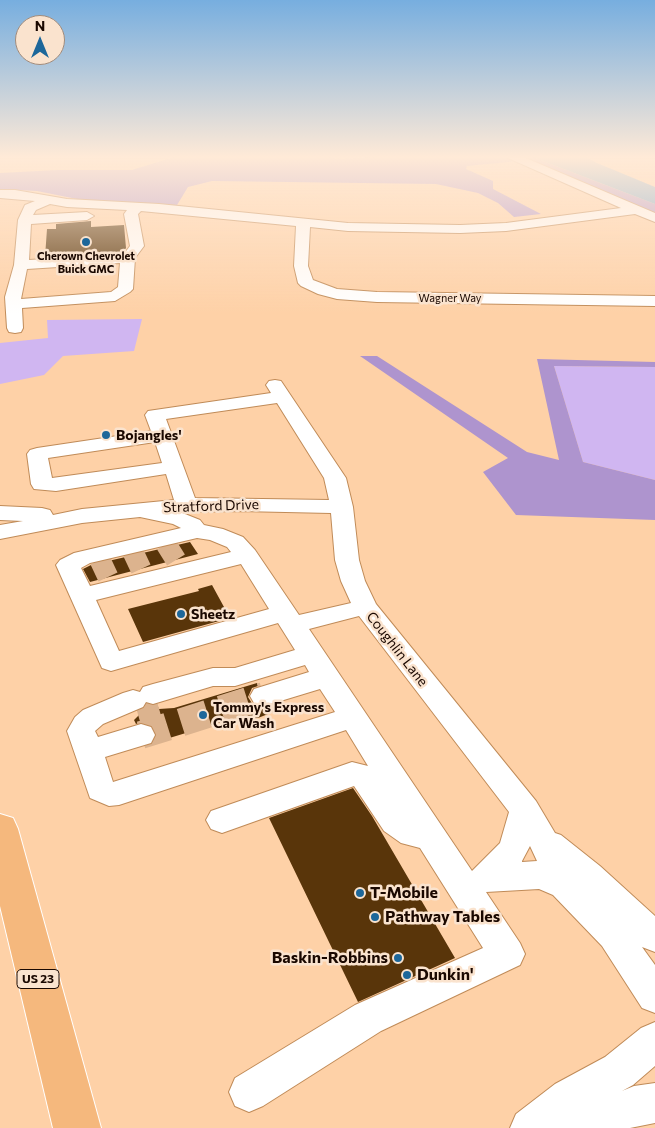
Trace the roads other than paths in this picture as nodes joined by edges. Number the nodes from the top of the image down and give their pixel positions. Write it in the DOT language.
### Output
graph roads {
  1 [pos="30,209"];
  2 [pos="122,209"];
  3 [pos="633,209"];
  4 [pos="134,210"];
  5 [pos="636,210"];
  6 [pos="655,218"];
  7 [pos="25,220"];
  8 [pos="303,224"];
  9 [pos="128,258"];
  10 [pos="21,265"];
  11 [pos="655,301"];
  12 [pos="15,304"];
  13 [pos="15,328"];
  14 [pos="162,435"];
  15 [pos="52,452"];
  16 [pos="173,467"];
  17 [pos="41,481"];
  18 [pos="342,507"];
  19 [pos="0,513"];
  20 [pos="82,516"];
  21 [pos="192,518"];
  22 [pos="0,532"];
  23 [pos="172,553"];
  24 [pos="248,555"];
  25 [pos="138,562"];
  26 [pos="105,570"];
  27 [pos="82,596"];
  28 [pos="365,607"];
  29 [pos="289,619"];
  30 [pos="319,665"];
  31 [pos="264,696"];
  32 [pos="144,709"];
  33 [pos="353,717"];
  34 [pos="88,751"];
  35 [pos="222,820"];
  36 [pos="533,823"];
  37 [pos="0,829"];
  38 [pos="431,837"];
  39 [pos="565,885"];
  40 [pos="655,936"];
  41 [pos="655,996"];
  42 [pos="655,1041"];
  43 [pos="249,1092"];
  44 [pos="655,1103"];
  45 [pos="77,1128"];
  46 [pos="530,1128"];
  47 [pos="581,1128"];
  1 -- 7 [label="street"];
  2 -- 4 [label="street"];
  3 -- 5 [label="street"];
  4 -- 7 [label="street"];
  4 -- 8 [label="street"];
  4 -- 9 [label="street"];
  5 -- 6 [label="street"];
  5 -- 8 [label="street"];
  7 -- 10 [label="street"];
  8 -- 11 [label="street, Wagner Way"];
  9 -- 10 [label="street"];
  9 -- 12 [label="street"];
  10 -- 12 [label="street"];
  12 -- 13 [label="street"];
  14 -- 15 [label="street"];
  14 -- 16 [label="street"];
  14 -- 18 [label="street, Coughlin Lane"];
  15 -- 17 [label="street"];
  15 -- 17 [label="lane"];
  16 -- 17 [label="street"];
  16 -- 21 [label="street"];
  18 -- 21 [label="street, Stratford Drive"];
  18 -- 28 [label="street, Coughlin Lane"];
  19 -- 20 [label="street"];
  20 -- 21 [label="street"];
  20 -- 22 [label="street"];
  21 -- 23 [label="street"];
  21 -- 24 [label="street"];
  23 -- 24 [label="street"];
  23 -- 25 [label="street"];
  23 -- 25 [label="street"];
  24 -- 29 [label="street"];
  25 -- 26 [label="street"];
  25 -- 26 [label="street"];
  26 -- 27 [label="street"];
  26 -- 27 [label="street"];
  27 -- 29 [label="street"];
  28 -- 29 [label="street"];
  28 -- 36 [label="street, Coughlin Lane"];
  29 -- 30 [label="street"];
  30 -- 31 [label="street"];
  30 -- 32 [label="street"];
  30 -- 33 [label="street"];
  32 -- 34 [label="street"];
  32 -- 34 [label="street"];
  33 -- 34 [label="street"];
  33 -- 38 [label="street"];
  35 -- 38 [label="street"];
  36 -- 39 [label="street, Coughlin Lane"];
  36 -- 39 [label="street"];
  36 -- 40 [label="street, Coughlin Lane"];
  37 -- 45 [label="highway, US 23"];
  38 -- 43 [label="street"];
  39 -- 41 [label="street, Coughlin Lane"];
  42 -- 46 [label="street"];
  44 -- 47 [label="street"];
}
